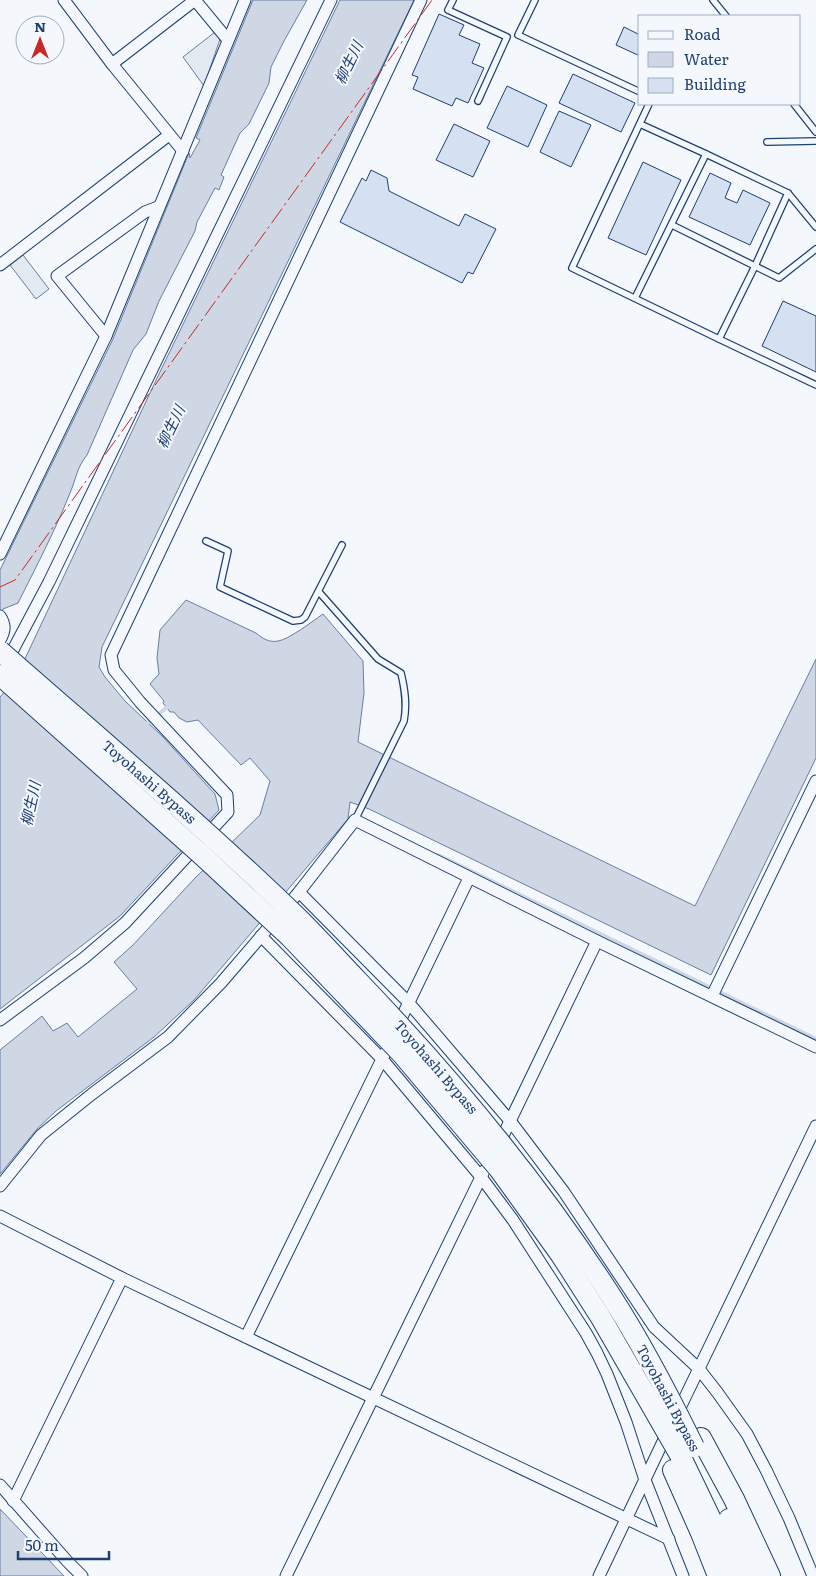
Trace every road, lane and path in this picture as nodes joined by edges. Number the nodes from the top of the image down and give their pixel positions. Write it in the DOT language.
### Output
graph roads {
  1 [pos="195,0"];
  2 [pos="245,0"];
  3 [pos="331,0"];
  4 [pos="421,0"];
  5 [pos="453,0"];
  6 [pos="535,0"];
  7 [pos="713,0"];
  8 [pos="69,2"];
  9 [pos="725,15"];
  10 [pos="518,35"];
  11 [pos="507,37"];
  12 [pos="228,40"];
  13 [pos="112,64"];
  14 [pos="638,91"];
  15 [pos="478,101"];
  16 [pos="650,105"];
  17 [pos="795,105"];
  18 [pos="640,124"];
  19 [pos="816,132"];
  20 [pos="169,135"];
  21 [pos="816,141"];
  22 [pos="766,142"];
  23 [pos="183,151"];
  24 [pos="706,154"];
  25 [pos="788,194"];
  26 [pos="158,207"];
  27 [pos="672,225"];
  28 [pos="816,228"];
  29 [pos="816,249"];
  30 [pos="0,265"];
  31 [pos="755,266"];
  32 [pos="635,298"];
  33 [pos="106,336"];
  34 [pos="719,339"];
  35 [pos="816,385"];
  36 [pos="206,541"];
  37 [pos="342,545"];
  38 [pos="0,554"];
  39 [pos="319,592"];
  40 [pos="2,619"];
  41 [pos="0,640"];
  42 [pos="0,651"];
  43 [pos="0,674"];
  44 [pos="816,780"];
  45 [pos="355,819"];
  46 [pos="469,878"];
  47 [pos="299,892"];
  48 [pos="261,936"];
  49 [pos="597,941"];
  50 [pos="713,996"];
  51 [pos="408,1002"];
  52 [pos="0,1020"];
  53 [pos="816,1047"];
  54 [pos="382,1059"];
  55 [pos="511,1122"];
  56 [pos="816,1126"];
  57 [pos="481,1177"];
  58 [pos="0,1186"];
  59 [pos="0,1216"];
  60 [pos="122,1278"];
  61 [pos="246,1336"];
  62 [pos="699,1369"];
  63 [pos="374,1398"];
  64 [pos="686,1449"];
  65 [pos="645,1480"];
  66 [pos="0,1485"];
  67 [pos="13,1500"];
  68 [pos="626,1519"];
  69 [pos="669,1539"];
  70 [pos="82,1576"];
  71 [pos="286,1576"];
  72 [pos="599,1576"];
  73 [pos="683,1576"];
  74 [pos="718,1576"];
  75 [pos="736,1576"];
  76 [pos="754,1576"];
  77 [pos="770,1576"];
  78 [pos="813,1576"];
  1 -- 12 [label="street"];
  1 -- 13 [label="street"];
  2 -- 12 [label="street"];
  3 -- 43 [label="street"];
  4 -- 52 [label="street"];
  5 -- 11 [label="lane"];
  6 -- 10 [label="lane"];
  7 -- 9 [label="lane"];
  8 -- 13 [label="street"];
  10 -- 11 [label="lane"];
  10 -- 14 [label="lane"];
  11 -- 15 [label="lane"];
  12 -- 23 [label="street"];
  13 -- 20 [label="street"];
  16 -- 18 [label="lane"];
  17 -- 19 [label="lane"];
  18 -- 24 [label="lane"];
  18 -- 32 [label="lane"];
  20 -- 23 [label="street"];
  20 -- 30 [label="street"];
  21 -- 22 [label="lane"];
  23 -- 26 [label="street"];
  24 -- 25 [label="lane"];
  24 -- 27 [label="lane"];
  25 -- 28 [label="lane"];
  25 -- 31 [label="lane"];
  26 -- 33 [label="street"];
  26 -- 33 [label="street"];
  27 -- 31 [label="lane"];
  27 -- 32 [label="lane"];
  29 -- 31 [label="lane"];
  31 -- 34 [label="lane"];
  32 -- 34 [label="lane"];
  33 -- 38 [label="street"];
  34 -- 35 [label="lane"];
  36 -- 39 [label="lane"];
  37 -- 39 [label="lane"];
  39 -- 45 [label="lane"];
  40 -- 41 [label="street"];
  42 -- 64 [label="highway, Toyohashi Bypass, bridge"];
  43 -- 64 [label="highway, Toyohashi Bypass, bridge"];
  44 -- 50 [label="street"];
  45 -- 46 [label="street"];
  45 -- 47 [label="street"];
  46 -- 49 [label="street"];
  46 -- 51 [label="street"];
  47 -- 48 [label="street"];
  47 -- 51 [label="street"];
  48 -- 54 [label="street"];
  48 -- 58 [label="street"];
  49 -- 50 [label="street"];
  49 -- 55 [label="street"];
  50 -- 53 [label="street"];
  51 -- 54 [label="street"];
  51 -- 55 [label="street"];
  54 -- 57 [label="street"];
  54 -- 61 [label="street"];
  55 -- 57 [label="street"];
  55 -- 62 [label="street"];
  56 -- 62 [label="street"];
  57 -- 63 [label="street"];
  57 -- 65 [label="street"];
  59 -- 60 [label="street"];
  60 -- 61 [label="street"];
  60 -- 67 [label="street"];
  61 -- 63 [label="street"];
  62 -- 65 [label="street"];
  62 -- 78 [label="street"];
  63 -- 68 [label="street"];
  63 -- 71 [label="street"];
  64 -- 74 [label="highway"];
  64 -- 75 [label="highway, Toyohashi Bypass"];
  64 -- 76 [label="highway, Toyohashi Bypass"];
  64 -- 77 [label="highway"];
  65 -- 68 [label="street"];
  65 -- 69 [label="street"];
  66 -- 67 [label="street"];
  67 -- 70 [label="street"];
  68 -- 69 [label="street"];
  68 -- 72 [label="street"];
  69 -- 73 [label="street"];
}
